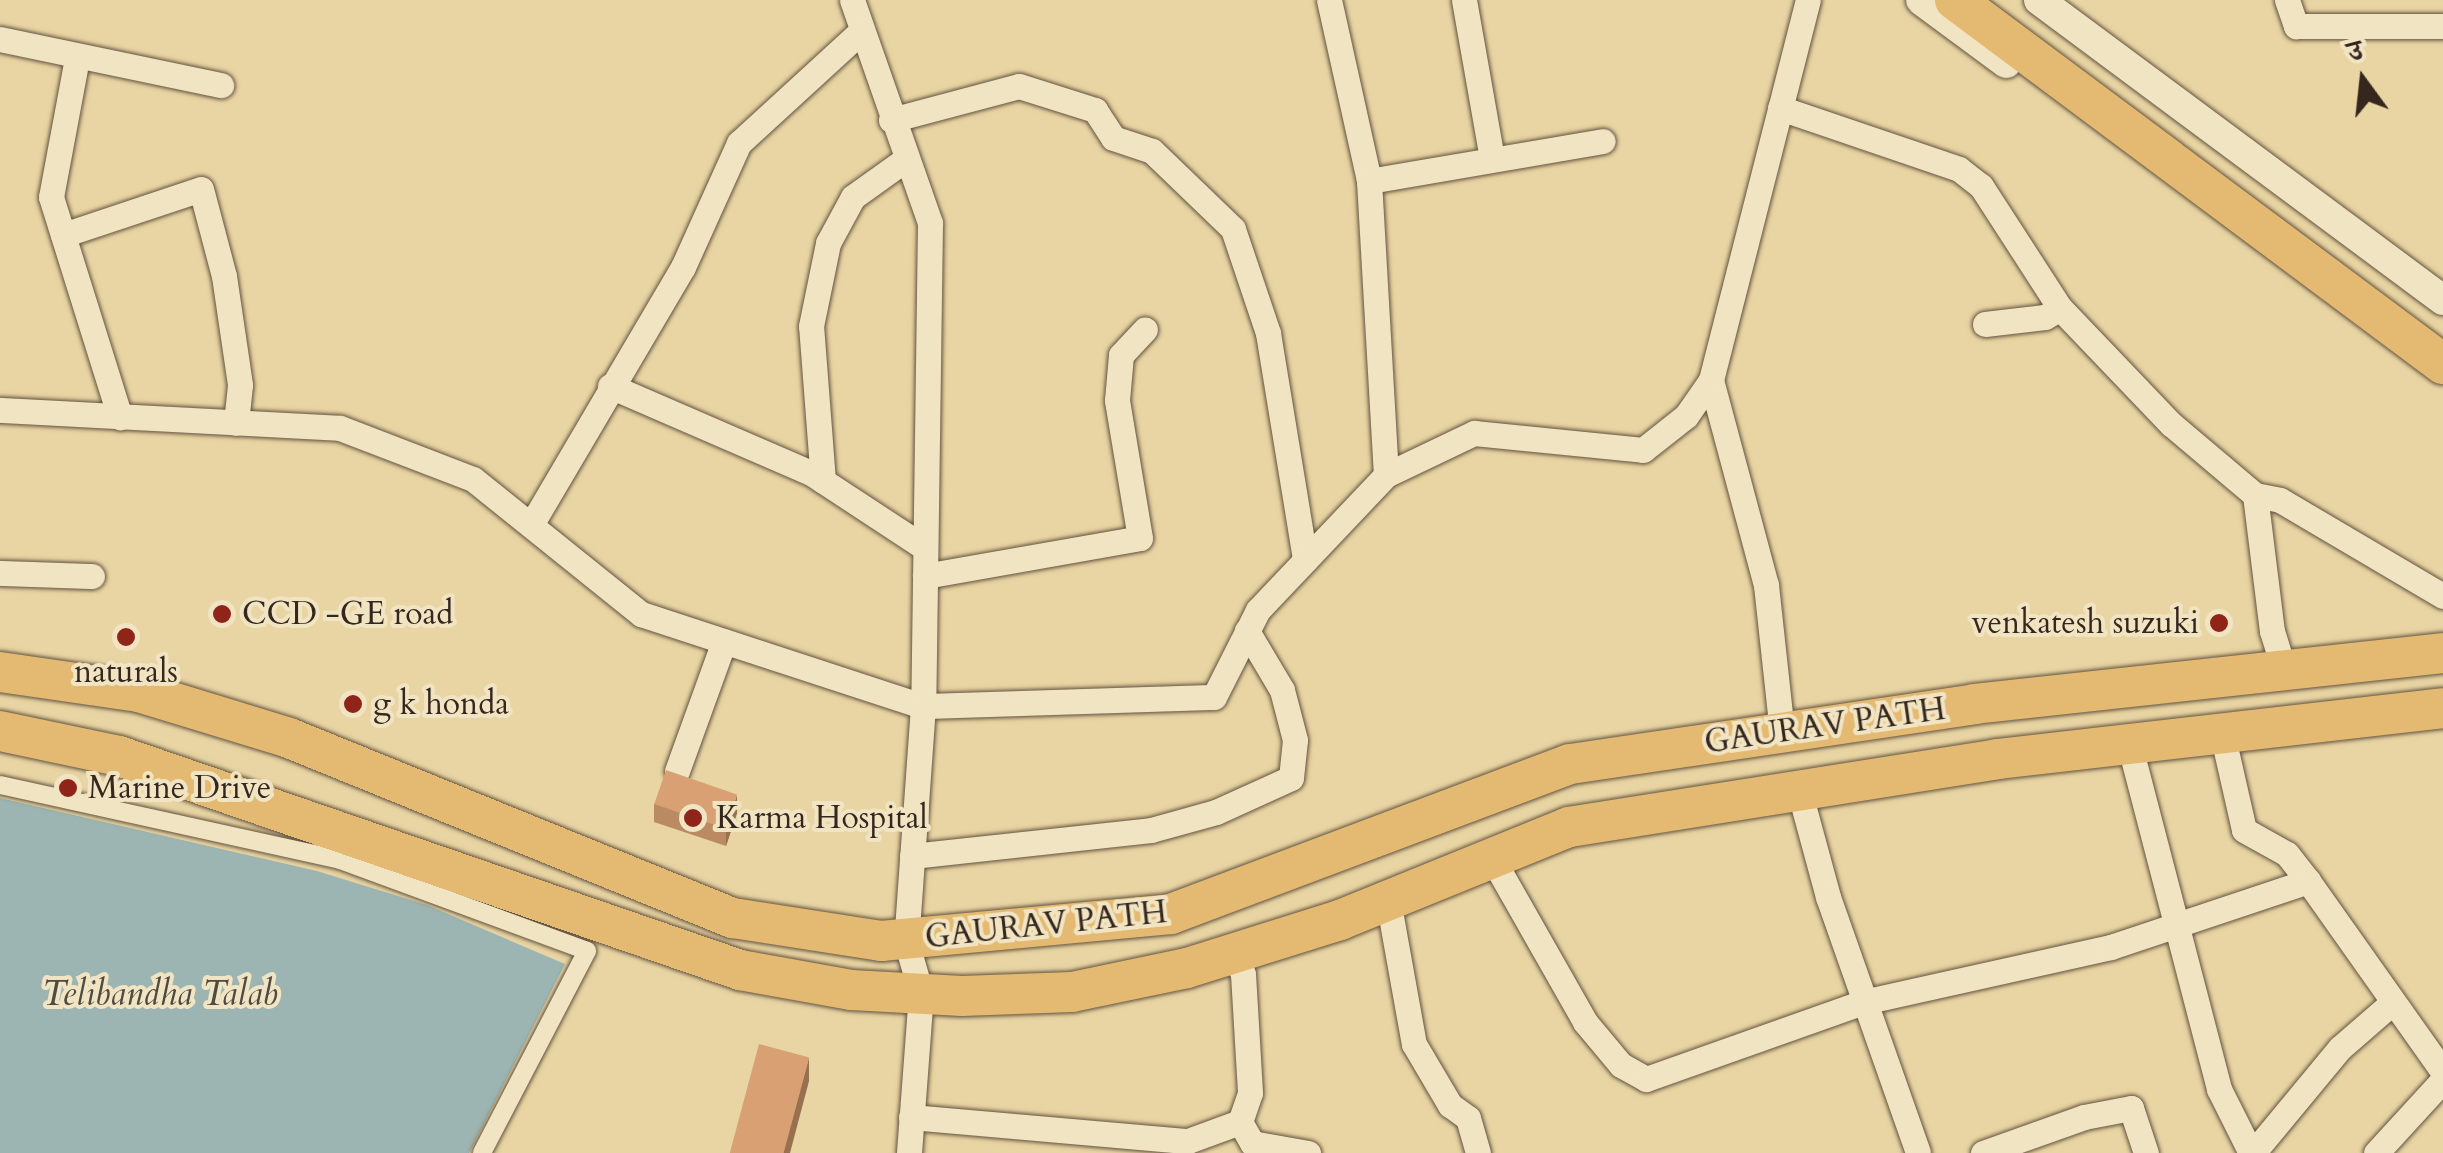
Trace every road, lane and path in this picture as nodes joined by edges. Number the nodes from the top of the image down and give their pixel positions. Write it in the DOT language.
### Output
graph roads {
  1 [pos="1329,0"];
  2 [pos="1464,0"];
  3 [pos="1808,0"];
  4 [pos="1921,0"];
  5 [pos="1954,0"];
  6 [pos="2001,0"];
  7 [pos="2039,0"];
  8 [pos="2288,0"];
  9 [pos="858,1"];
  10 [pos="2443,26"];
  11 [pos="858,33"];
  12 [pos="0,39"];
  13 [pos="78,58"];
  14 [pos="221,85"];
  15 [pos="1780,108"];
  16 [pos="891,120"];
  17 [pos="1602,141"];
  18 [pos="906,158"];
  19 [pos="1492,158"];
  20 [pos="1369,181"];
  21 [pos="63,235"];
  22 [pos="2443,300"];
  23 [pos="2060,308"];
  24 [pos="1984,324"];
  25 [pos="1144,329"];
  26 [pos="2443,330"];
  27 [pos="2443,364"];
  28 [pos="1712,380"];
  29 [pos="2443,385"];
  30 [pos="610,386"];
  31 [pos="0,410"];
  32 [pos="120,416"];
  33 [pos="236,423"];
  34 [pos="1386,475"];
  35 [pos="823,481"];
  36 [pos="2255,495"];
  37 [pos="531,525"];
  38 [pos="925,548"];
  39 [pos="1306,560"];
  40 [pos="0,572"];
  41 [pos="92,576"];
  42 [pos="925,576"];
  43 [pos="2443,596"];
  44 [pos="1247,631"];
  45 [pos="724,641"];
  46 [pos="2443,653"];
  47 [pos="2328,665"];
  48 [pos="2284,670"];
  49 [pos="0,672"];
  50 [pos="923,706"];
  51 [pos="2443,708"];
  52 [pos="2335,720"];
  53 [pos="0,731"];
  54 [pos="1782,733"];
  55 [pos="2222,733"];
  56 [pos="2129,743"];
  57 [pos="677,771"];
  58 [pos="0,784"];
  59 [pos="1800,790"];
  60 [pos="912,856"];
  61 [pos="1492,858"];
  62 [pos="2308,881"];
  63 [pos="1388,900"];
  64 [pos="2179,924"];
  65 [pos="906,941"];
  66 [pos="1234,953"];
  67 [pos="921,994"];
  68 [pos="1863,1002"];
  69 [pos="2393,1002"];
  70 [pos="2443,1072"];
  71 [pos="2443,1080"];
  72 [pos="912,1117"];
  73 [pos="1240,1122"];
  74 [pos="482,1153"];
  75 [pos="908,1153"];
  76 [pos="1308,1153"];
  77 [pos="1478,1153"];
  78 [pos="1918,1153"];
  79 [pos="1983,1153"];
  80 [pos="2146,1153"];
  81 [pos="2252,1153"];
  82 [pos="2376,1153"];
  1 -- 20 [label="street"];
  2 -- 19 [label="street"];
  3 -- 15 [label="street"];
  4 -- 29 [label="street"];
  5 -- 27 [label="main road"];
  6 -- 26 [label="main road"];
  7 -- 22 [label="street"];
  8 -- 10 [label="street"];
  9 -- 11 [label="street"];
  11 -- 16 [label="street"];
  11 -- 30 [label="street"];
  12 -- 13 [label="street"];
  13 -- 14 [label="street"];
  13 -- 21 [label="street"];
  15 -- 23 [label="street"];
  15 -- 28 [label="street"];
  16 -- 18 [label="street"];
  16 -- 39 [label="street"];
  17 -- 19 [label="street"];
  18 -- 35 [label="street"];
  18 -- 38 [label="street"];
  19 -- 20 [label="street"];
  20 -- 34 [label="street"];
  21 -- 32 [label="street"];
  21 -- 33 [label="street"];
  23 -- 24 [label="street"];
  23 -- 36 [label="street"];
  25 -- 42 [label="street"];
  28 -- 34 [label="street"];
  28 -- 54 [label="street"];
  30 -- 35 [label="street"];
  30 -- 37 [label="street"];
  31 -- 32 [label="street"];
  32 -- 33 [label="street"];
  33 -- 37 [label="street"];
  34 -- 39 [label="street"];
  35 -- 38 [label="street"];
  36 -- 43 [label="street"];
  36 -- 48 [label="street"];
  37 -- 45 [label="street"];
  38 -- 42 [label="street"];
  39 -- 44 [label="street"];
  40 -- 41 [label="street"];
  42 -- 50 [label="street"];
  44 -- 50 [label="street"];
  44 -- 60 [label="street"];
  45 -- 50 [label="street"];
  45 -- 57 [label="street"];
  46 -- 47 [label="main road, GAURAV PATH"];
  47 -- 48 [label="main road, GAURAV PATH"];
  47 -- 52 [label="main road"];
  48 -- 54 [label="main road, GAURAV PATH"];
  49 -- 65 [label="main road, GAURAV PATH"];
  50 -- 60 [label="street"];
  51 -- 52 [label="main road"];
  52 -- 55 [label="main road"];
  53 -- 67 [label="main road"];
  54 -- 65 [label="main road, GAURAV PATH"];
  55 -- 56 [label="main road"];
  55 -- 62 [label="street"];
  56 -- 59 [label="main road"];
  56 -- 64 [label="street"];
  58 -- 74 [label="street"];
  59 -- 61 [label="main road"];
  59 -- 68 [label="street"];
  60 -- 65 [label="street"];
  61 -- 63 [label="main road"];
  61 -- 68 [label="street"];
  62 -- 64 [label="street"];
  62 -- 69 [label="street"];
  63 -- 66 [label="main road"];
  63 -- 77 [label="street"];
  64 -- 68 [label="street"];
  64 -- 81 [label="street"];
  65 -- 67 [label="street"];
  66 -- 67 [label="main road"];
  66 -- 73 [label="street"];
  67 -- 72 [label="street"];
  68 -- 78 [label="street"];
  69 -- 70 [label="street"];
  69 -- 81 [label="street"];
  71 -- 82 [label="street"];
  72 -- 73 [label="street"];
  72 -- 75 [label="street"];
  73 -- 76 [label="street"];
  79 -- 80 [label="street"];
}
